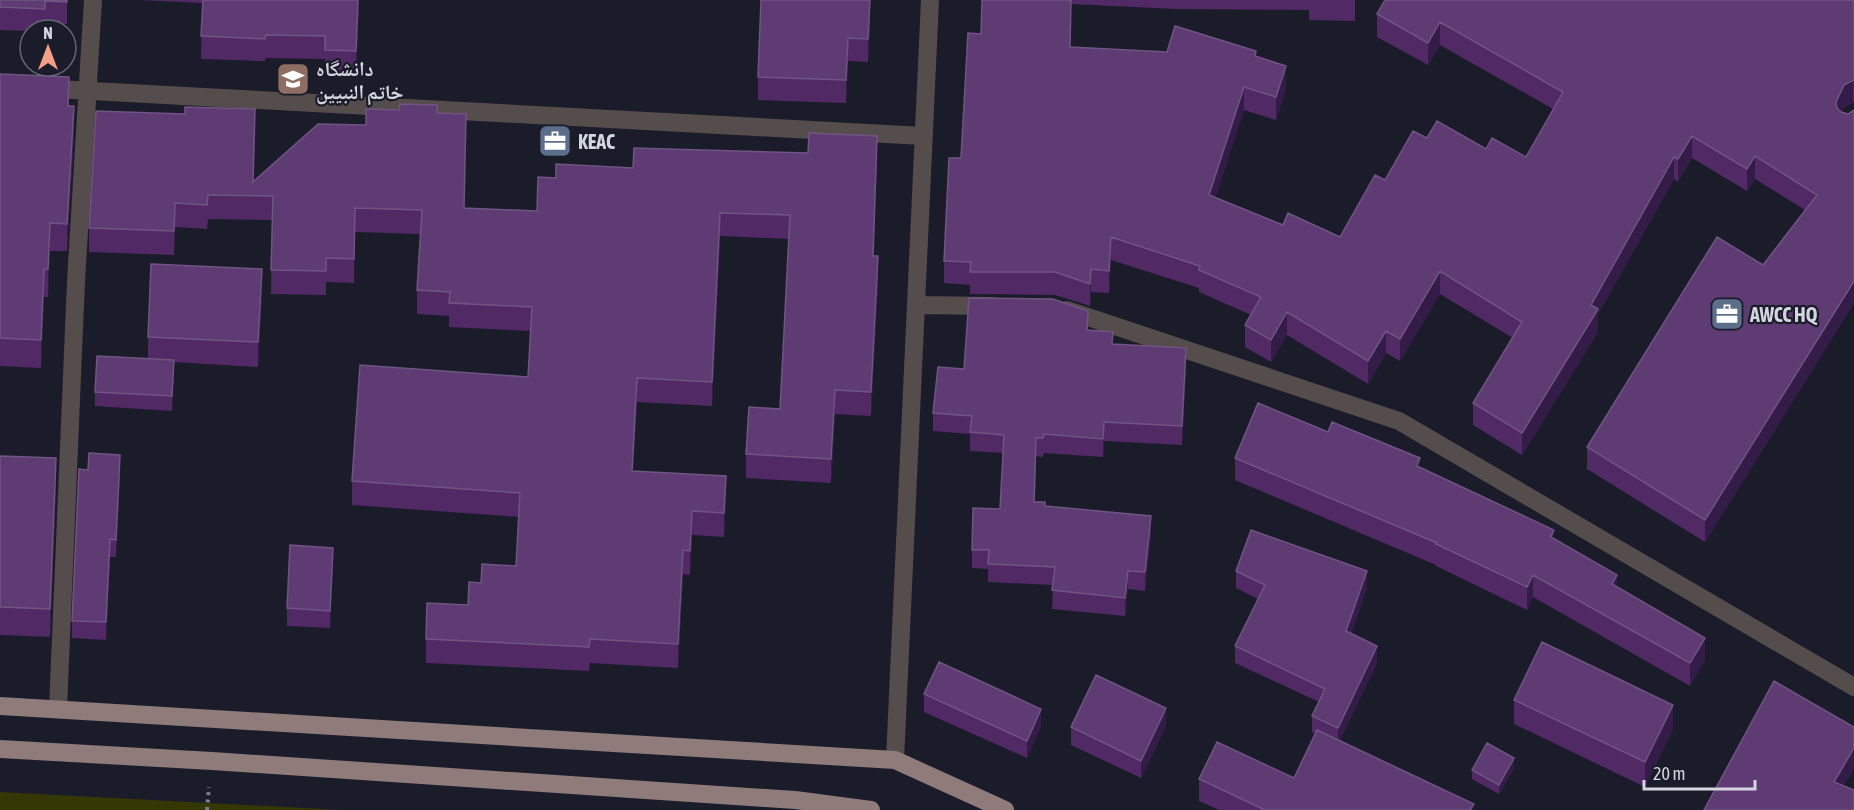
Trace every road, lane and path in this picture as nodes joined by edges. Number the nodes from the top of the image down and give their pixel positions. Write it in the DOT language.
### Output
graph roads {
  1 [pos="93,0"];
  2 [pos="930,0"];
  3 [pos="0,86"];
  4 [pos="87,92"];
  5 [pos="923,136"];
  6 [pos="917,304"];
  7 [pos="1009,306"];
  8 [pos="1055,306"];
  9 [pos="1854,687"];
  10 [pos="0,706"];
  11 [pos="58,709"];
  12 [pos="0,749"];
  13 [pos="895,760"];
  14 [pos="871,810"];
  15 [pos="1005,810"];
  1 -- 4 [label="street"];
  2 -- 5 [label="street"];
  3 -- 4 [label="street"];
  4 -- 5 [label="street"];
  4 -- 11 [label="street"];
  5 -- 6 [label="street"];
  6 -- 7 [label="street"];
  6 -- 13 [label="street"];
  8 -- 9 [label="street"];
  10 -- 11 [label="main road"];
  11 -- 13 [label="main road"];
  12 -- 14 [label="main road"];
  13 -- 15 [label="main road"];
}
